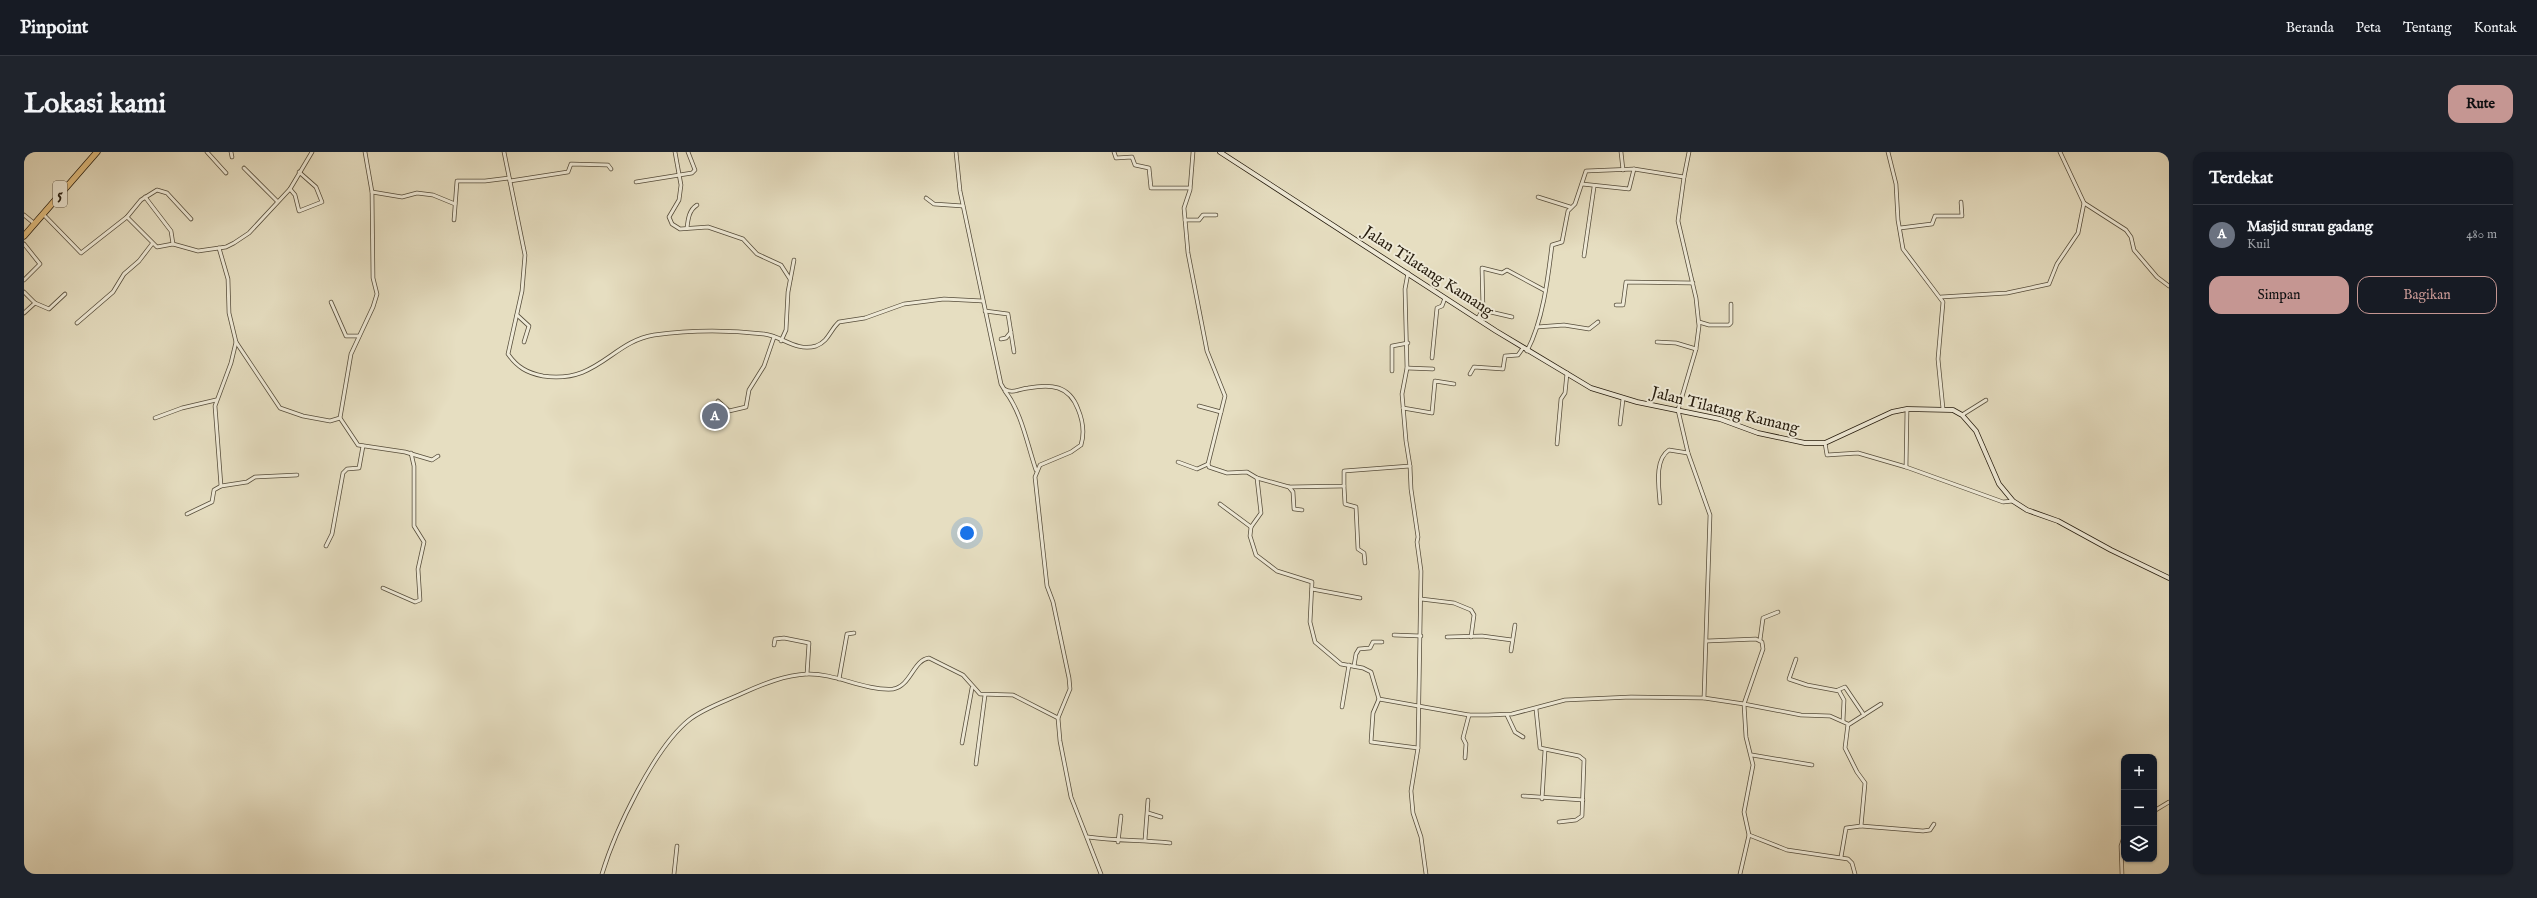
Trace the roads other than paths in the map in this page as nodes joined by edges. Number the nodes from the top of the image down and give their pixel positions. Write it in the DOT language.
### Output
graph roads {
  1 [pos="97,152"];
  2 [pos="207,152"];
  3 [pos="231,152"];
  4 [pos="312,152"];
  5 [pos="365,152"];
  6 [pos="504,152"];
  7 [pos="675,152"];
  8 [pos="688,152"];
  9 [pos="956,152"];
  10 [pos="1114,152"];
  11 [pos="1193,152"];
  12 [pos="1220,152"];
  13 [pos="1621,152"];
  14 [pos="1690,152"];
  15 [pos="1888,152"];
  16 [pos="2060,152"];
  17 [pos="232,157"];
  18 [pos="244,168"];
  19 [pos="611,169"];
  20 [pos="1634,169"];
  21 [pos="1622,170"];
  22 [pos="299,172"];
  23 [pos="226,173"];
  24 [pos="681,176"];
  25 [pos="1684,176"];
  26 [pos="509,179"];
  27 [pos="636,182"];
  28 [pos="1582,184"];
  29 [pos="1594,187"];
  30 [pos="1190,188"];
  31 [pos="290,190"];
  32 [pos="372,192"];
  33 [pos="1538,197"];
  34 [pos="145,198"];
  35 [pos="926,198"];
  36 [pos="277,201"];
  37 [pos="1961,202"];
  38 [pos="2084,203"];
  39 [pos="455,204"];
  40 [pos="697,205"];
  41 [pos="963,206"];
  42 [pos="1570,206"];
  43 [pos="24,214"];
  44 [pos="42,214"];
  45 [pos="1216,216"];
  46 [pos="127,217"];
  47 [pos="191,219"];
  48 [pos="454,220"];
  49 [pos="1185,220"];
  50 [pos="35,224"];
  51 [pos="687,228"];
  52 [pos="1900,228"];
  53 [pos="24,236"];
  54 [pos="24,244"];
  55 [pos="152,244"];
  56 [pos="173,244"];
  57 [pos="219,248"];
  58 [pos="1584,256"];
  59 [pos="794,260"];
  60 [pos="1408,273"];
  61 [pos="790,279"];
  62 [pos="24,280"];
  63 [pos="1693,283"];
  64 [pos="2169,286"];
  65 [pos="1544,290"];
  66 [pos="24,292"];
  67 [pos="65,294"];
  68 [pos="1941,297"];
  69 [pos="1445,298"];
  70 [pos="983,301"];
  71 [pos="331,302"];
  72 [pos="35,303"];
  73 [pos="1731,304"];
  74 [pos="1616,305"];
  75 [pos="1482,310"];
  76 [pos="985,312"];
  77 [pos="24,313"];
  78 [pos="517,315"];
  79 [pos="1512,317"];
  80 [pos="1478,318"];
  81 [pos="1598,322"];
  82 [pos="1699,322"];
  83 [pos="77,323"];
  84 [pos="1537,327"];
  85 [pos="1011,332"];
  86 [pos="359,336"];
  87 [pos="774,337"];
  88 [pos="1002,339"];
  89 [pos="781,341"];
  90 [pos="236,342"];
  91 [pos="524,342"];
  92 [pos="1657,342"];
  93 [pos="1408,343"];
  94 [pos="1525,349"];
  95 [pos="1696,350"];
  96 [pos="1014,352"];
  97 [pos="1432,358"];
  98 [pos="1407,368"];
  99 [pos="1433,369"];
  100 [pos="1392,371"];
  101 [pos="1567,372"];
  102 [pos="1470,374"];
  103 [pos="1454,384"];
  104 [pos="1004,389"];
  105 [pos="1623,398"];
  106 [pos="216,400"];
  107 [pos="1986,400"];
  108 [pos="718,401"];
  109 [pos="1199,406"];
  110 [pos="1403,408"];
  111 [pos="1907,409"];
  112 [pos="1943,409"];
  113 [pos="1678,410"];
  114 [pos="1221,412"];
  115 [pos="1962,415"];
  116 [pos="155,418"];
  117 [pos="340,418"];
  118 [pos="1620,424"];
  119 [pos="1825,443"];
  120 [pos="1557,444"];
  121 [pos="363,446"];
  122 [pos="410,453"];
  123 [pos="1688,453"];
  124 [pos="438,456"];
  125 [pos="1178,462"];
  126 [pos="1208,464"];
  127 [pos="1410,466"];
  128 [pos="1906,467"];
  129 [pos="1036,470"];
  130 [pos="297,475"];
  131 [pos="1257,478"];
  132 [pos="221,486"];
  133 [pos="1344,486"];
  134 [pos="1289,488"];
  135 [pos="2013,501"];
  136 [pos="1660,503"];
  137 [pos="1220,504"];
  138 [pos="1302,510"];
  139 [pos="186,514"];
  140 [pos="1251,527"];
  141 [pos="326,546"];
  142 [pos="1365,563"];
  143 [pos="2169,578"];
  144 [pos="383,588"];
  145 [pos="1312,590"];
  146 [pos="1360,598"];
  147 [pos="1421,599"];
  148 [pos="1778,612"];
  149 [pos="1515,625"];
  150 [pos="854,633"];
  151 [pos="1394,635"];
  152 [pos="1421,636"];
  153 [pos="1447,637"];
  154 [pos="1471,637"];
  155 [pos="1512,640"];
  156 [pos="1760,640"];
  157 [pos="1707,641"];
  158 [pos="1382,642"];
  159 [pos="774,645"];
  160 [pos="1511,651"];
  161 [pos="1796,659"];
  162 [pos="1349,665"];
  163 [pos="1354,666"];
  164 [pos="807,674"];
  165 [pos="839,679"];
  166 [pos="972,688"];
  167 [pos="1838,690"];
  168 [pos="985,695"];
  169 [pos="1704,698"];
  170 [pos="1378,699"];
  171 [pos="1419,704"];
  172 [pos="1744,704"];
  173 [pos="1881,704"];
  174 [pos="1342,707"];
  175 [pos="1536,709"];
  176 [pos="1507,714"];
  177 [pos="1469,715"];
  178 [pos="1864,715"];
  179 [pos="1058,718"];
  180 [pos="1843,721"];
  181 [pos="1848,725"];
  182 [pos="1523,737"];
  183 [pos="962,743"];
  184 [pos="1418,748"];
  185 [pos="1545,750"];
  186 [pos="1752,755"];
  187 [pos="1465,758"];
  188 [pos="976,764"];
  189 [pos="1812,764"];
  190 [pos="1523,796"];
  191 [pos="1542,799"];
  192 [pos="1148,800"];
  193 [pos="1582,800"];
  194 [pos="2169,802"];
  195 [pos="2157,809"];
  196 [pos="1148,813"];
  197 [pos="1120,816"];
  198 [pos="1161,817"];
  199 [pos="1559,822"];
  200 [pos="1934,824"];
  201 [pos="1861,826"];
  202 [pos="1749,835"];
  203 [pos="1088,837"];
  204 [pos="1146,840"];
  205 [pos="1118,842"];
  206 [pos="1170,843"];
  207 [pos="677,846"];
  208 [pos="1841,857"];
  209 [pos="2122,862"];
  210 [pos="602,874"];
  211 [pos="674,874"];
  212 [pos="1101,874"];
  213 [pos="1426,874"];
  214 [pos="1740,874"];
  215 [pos="1855,874"];
  216 [pos="2122,874"];
  1 -- 44 [label="highway, 5"];
  2 -- 23 [label="street"];
  3 -- 17 [label="street"];
  4 -- 22 [label="street"];
  5 -- 32 [label="street"];
  6 -- 26 [label="street"];
  7 -- 24 [label="street"];
  8 -- 24 [label="street"];
  9 -- 41 [label="street"];
  10 -- 30 [label="street"];
  11 -- 30 [label="street"];
  12 -- 60 [label="street, Jalan Tilatang Kamang"];
  13 -- 21 [label="street"];
  14 -- 25 [label="street"];
  15 -- 52 [label="street"];
  16 -- 38 [label="street"];
  18 -- 36 [label="street"];
  19 -- 26 [label="street"];
  20 -- 21 [label="street"];
  20 -- 25 [label="street"];
  20 -- 29 [label="street"];
  21 -- 28 [label="street"];
  22 -- 31 [label="street"];
  22 -- 31 [label="street"];
  24 -- 27 [label="street"];
  24 -- 51 [label="street"];
  25 -- 63 [label="street"];
  26 -- 39 [label="street"];
  26 -- 78 [label="street"];
  28 -- 29 [label="street"];
  28 -- 42 [label="street"];
  29 -- 58 [label="street"];
  30 -- 49 [label="street"];
  31 -- 36 [label="street"];
  32 -- 39 [label="street"];
  32 -- 86 [label="street"];
  33 -- 42 [label="street"];
  34 -- 46 [label="street"];
  34 -- 47 [label="street"];
  34 -- 56 [label="street"];
  35 -- 41 [label="street"];
  36 -- 57 [label="street"];
  37 -- 52 [label="street"];
  38 -- 64 [label="street"];
  38 -- 68 [label="street"];
  39 -- 48 [label="street"];
  40 -- 51 [label="street"];
  41 -- 70 [label="street"];
  42 -- 65 [label="street"];
  43 -- 50 [label="street"];
  44 -- 46 [label="street"];
  44 -- 50 [label="highway, 5"];
  45 -- 49 [label="street"];
  46 -- 55 [label="street"];
  49 -- 114 [label="street"];
  50 -- 53 [label="highway, 5"];
  51 -- 61 [label="street"];
  52 -- 68 [label="street"];
  54 -- 62 [label="street"];
  55 -- 56 [label="street"];
  55 -- 83 [label="street"];
  56 -- 57 [label="street"];
  57 -- 90 [label="street"];
  59 -- 61 [label="street"];
  60 -- 69 [label="street, Jalan Tilatang Kamang"];
  60 -- 93 [label="street"];
  61 -- 89 [label="street"];
  63 -- 74 [label="street"];
  63 -- 82 [label="street"];
  65 -- 75 [label="street"];
  65 -- 84 [label="street"];
  66 -- 72 [label="street"];
  67 -- 72 [label="street"];
  68 -- 112 [label="street"];
  69 -- 80 [label="street, Jalan Tilatang Kamang"];
  69 -- 97 [label="street"];
  70 -- 76 [label="street"];
  70 -- 89 [label="street"];
  71 -- 86 [label="street"];
  72 -- 77 [label="street"];
  73 -- 82 [label="street"];
  75 -- 79 [label="street"];
  75 -- 80 [label="street"];
  76 -- 85 [label="street"];
  76 -- 104 [label="street"];
  78 -- 87 [label="street"];
  78 -- 91 [label="street"];
  80 -- 94 [label="street, Jalan Tilatang Kamang"];
  81 -- 84 [label="street"];
  82 -- 95 [label="street"];
  84 -- 94 [label="street"];
  85 -- 88 [label="street"];
  85 -- 96 [label="street"];
  86 -- 117 [label="street"];
  87 -- 89 [label="street"];
  87 -- 108 [label="street"];
  90 -- 106 [label="street"];
  90 -- 117 [label="street"];
  92 -- 95 [label="street"];
  93 -- 98 [label="street"];
  93 -- 100 [label="street"];
  94 -- 101 [label="street, Jalan Tilatang Kamang"];
  94 -- 102 [label="street"];
  95 -- 113 [label="street"];
  98 -- 99 [label="street"];
  98 -- 110 [label="street"];
  101 -- 105 [label="street, Jalan Tilatang Kamang"];
  101 -- 120 [label="street"];
  103 -- 110 [label="street"];
  104 -- 129 [label="street"];
  104 -- 129 [label="street"];
  105 -- 113 [label="street, Jalan Tilatang Kamang"];
  105 -- 118 [label="street"];
  106 -- 116 [label="street"];
  106 -- 132 [label="street"];
  107 -- 115 [label="street"];
  109 -- 114 [label="street"];
  110 -- 127 [label="street"];
  111 -- 112 [label="street, Jalan Tilatang Kamang"];
  111 -- 119 [label="street, Jalan Tilatang Kamang"];
  111 -- 128 [label="street"];
  112 -- 115 [label="street, Jalan Tilatang Kamang"];
  113 -- 119 [label="street, Jalan Tilatang Kamang"];
  113 -- 123 [label="street"];
  114 -- 126 [label="street"];
  115 -- 135 [label="street"];
  117 -- 121 [label="street"];
  119 -- 128 [label="street"];
  121 -- 122 [label="street"];
  121 -- 141 [label="street"];
  122 -- 124 [label="street"];
  122 -- 144 [label="street"];
  123 -- 136 [label="street"];
  123 -- 157 [label="street"];
  125 -- 126 [label="street"];
  126 -- 131 [label="street"];
  127 -- 133 [label="street"];
  127 -- 147 [label="street"];
  128 -- 135 [label="street"];
  129 -- 179 [label="street"];
  130 -- 132 [label="street"];
  131 -- 134 [label="street"];
  131 -- 140 [label="street"];
  132 -- 139 [label="street"];
  133 -- 134 [label="street"];
  133 -- 142 [label="street"];
  134 -- 138 [label="street"];
  135 -- 143 [label="street"];
  137 -- 140 [label="street"];
  140 -- 145 [label="street"];
  145 -- 146 [label="street"];
  145 -- 162 [label="street"];
  147 -- 152 [label="street"];
  147 -- 154 [label="street"];
  148 -- 156 [label="street"];
  149 -- 155 [label="street"];
  150 -- 165 [label="street"];
  151 -- 152 [label="street"];
  152 -- 171 [label="street"];
  153 -- 154 [label="street"];
  154 -- 155 [label="street"];
  155 -- 160 [label="street"];
  156 -- 157 [label="street"];
  156 -- 172 [label="street"];
  157 -- 169 [label="street"];
  158 -- 163 [label="street"];
  159 -- 164 [label="street"];
  161 -- 167 [label="street"];
  162 -- 163 [label="street"];
  162 -- 174 [label="street"];
  163 -- 170 [label="street"];
  164 -- 165 [label="street"];
  164 -- 210 [label="street"];
  165 -- 166 [label="street"];
  166 -- 168 [label="street"];
  166 -- 183 [label="street"];
  167 -- 178 [label="street"];
  167 -- 180 [label="street"];
  168 -- 179 [label="street"];
  168 -- 188 [label="street"];
  169 -- 172 [label="street"];
  169 -- 175 [label="street"];
  170 -- 171 [label="street"];
  170 -- 184 [label="street"];
  171 -- 177 [label="street"];
  171 -- 184 [label="street"];
  172 -- 180 [label="street"];
  172 -- 186 [label="street"];
  173 -- 178 [label="street"];
  175 -- 176 [label="street"];
  175 -- 185 [label="street"];
  176 -- 177 [label="street"];
  176 -- 182 [label="street"];
  177 -- 187 [label="street"];
  178 -- 181 [label="street"];
  179 -- 203 [label="street"];
  180 -- 181 [label="street"];
  181 -- 201 [label="street"];
  184 -- 213 [label="street"];
  185 -- 191 [label="street"];
  185 -- 193 [label="street"];
  186 -- 189 [label="street"];
  186 -- 202 [label="street"];
  190 -- 191 [label="street"];
  191 -- 193 [label="street"];
  192 -- 196 [label="street"];
  193 -- 199 [label="street"];
  194 -- 195 [label="street"];
  196 -- 198 [label="street"];
  196 -- 204 [label="street"];
  197 -- 205 [label="street"];
  200 -- 201 [label="street"];
  201 -- 208 [label="street"];
  202 -- 208 [label="street"];
  202 -- 214 [label="street"];
  203 -- 205 [label="street"];
  203 -- 212 [label="street"];
  204 -- 205 [label="street"];
  204 -- 206 [label="street"];
  207 -- 211 [label="street"];
  208 -- 215 [label="street"];
  209 -- 216 [label="street"];
}
